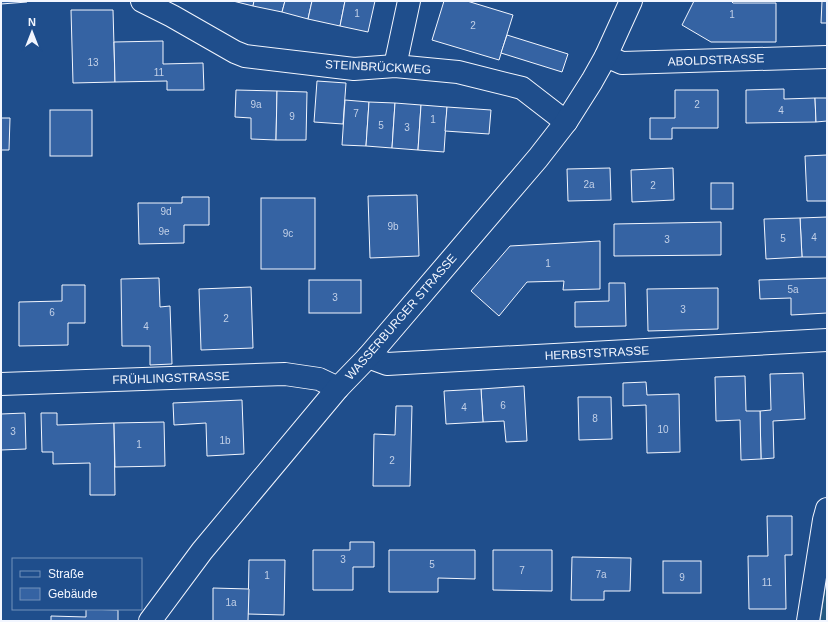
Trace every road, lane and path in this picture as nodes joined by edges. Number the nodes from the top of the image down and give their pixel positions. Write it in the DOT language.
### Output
graph roads {
  1 [pos="142,1"];
  2 [pos="409,1"];
  3 [pos="631,1"];
  4 [pos="174,8"];
  5 [pos="606,56"];
  6 [pos="827,57"];
  7 [pos="395,66"];
  8 [pos="566,122"];
  9 [pos="827,340"];
  10 [pos="368,357"];
  11 [pos="1,384"];
  12 [pos="338,388"];
  13 [pos="827,509"];
  14 [pos="150,621"];
  15 [pos="808,621"];
  1 -- 4 [label="street, STEINBRÜCKWEG"];
  2 -- 7 [label="street"];
  3 -- 5 [label="street, WASSERBURGER STRASSE"];
  4 -- 7 [label="street, STEINBRÜCKWEG"];
  5 -- 6 [label="street, ABOLDSTRASSE"];
  5 -- 8 [label="street, WASSERBURGER STRASSE"];
  7 -- 8 [label="street, STEINBRÜCKWEG"];
  8 -- 10 [label="street, WASSERBURGER STRASSE"];
  9 -- 10 [label="street, HERBSTSTRASSE"];
  10 -- 12 [label="street, WASSERBURGER STRASSE"];
  11 -- 12 [label="street, FRÜHLINGSTRASSE"];
  12 -- 14 [label="street, WASSERBURGER STRASSE"];
  13 -- 15 [label="street"];
}
